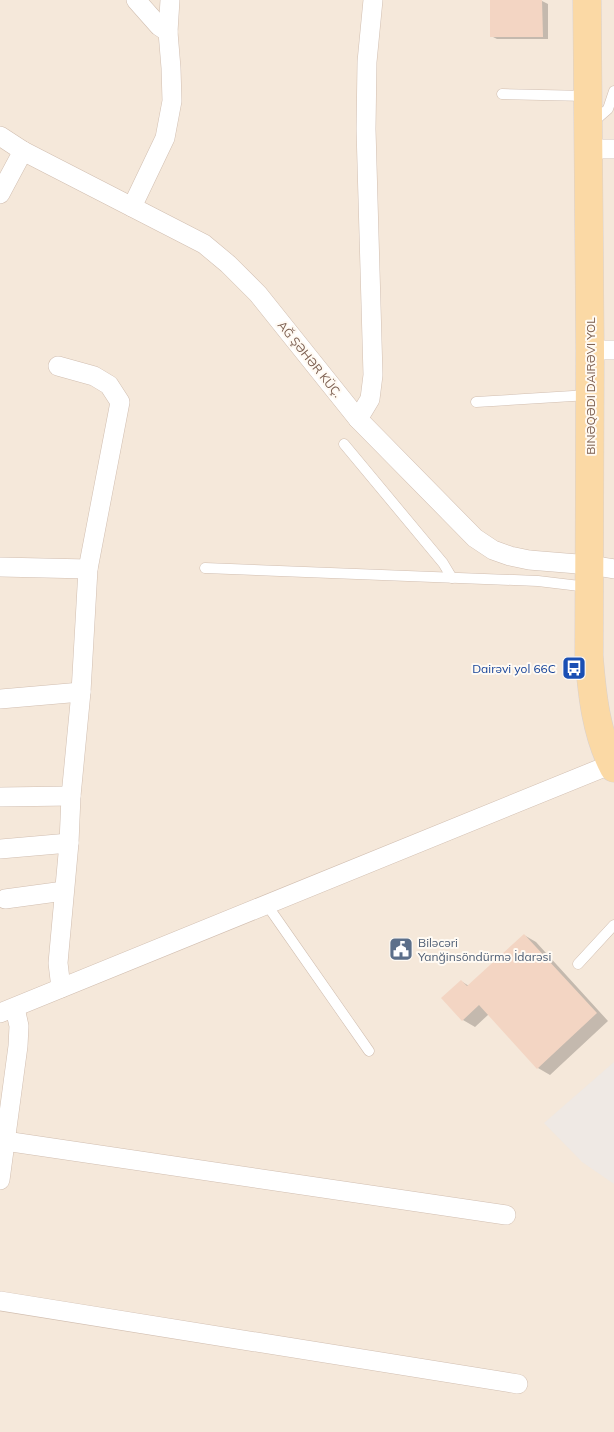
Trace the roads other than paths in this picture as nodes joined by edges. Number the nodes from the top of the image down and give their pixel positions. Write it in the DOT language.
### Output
graph roads {
  1 [pos="136,0"];
  2 [pos="170,0"];
  3 [pos="373,0"];
  4 [pos="587,0"];
  5 [pos="168,32"];
  6 [pos="614,91"];
  7 [pos="502,94"];
  8 [pos="588,96"];
  9 [pos="0,136"];
  10 [pos="597,141"];
  11 [pos="23,151"];
  12 [pos="0,194"];
  13 [pos="132,208"];
  14 [pos="602,350"];
  15 [pos="58,366"];
  16 [pos="590,395"];
  17 [pos="476,402"];
  18 [pos="358,419"];
  19 [pos="344,444"];
  20 [pos="0,568"];
  21 [pos="205,568"];
  22 [pos="88,569"];
  23 [pos="598,574"];
  24 [pos="452,578"];
  25 [pos="81,692"];
  26 [pos="0,699"];
  27 [pos="613,766"];
  28 [pos="71,796"];
  29 [pos="0,797"];
  30 [pos="68,843"];
  31 [pos="0,849"];
  32 [pos="64,891"];
  33 [pos="5,899"];
  34 [pos="267,905"];
  35 [pos="614,925"];
  36 [pos="578,964"];
  37 [pos="61,988"];
  38 [pos="8,1010"];
  39 [pos="369,1051"];
  40 [pos="5,1141"];
  41 [pos="0,1180"];
  42 [pos="506,1215"];
  43 [pos="0,1301"];
  44 [pos="518,1384"];
  1 -- 5 [label="street"];
  2 -- 5 [label="street"];
  3 -- 18 [label="street"];
  4 -- 8 [label="main road, BINƏQƏDI DAIRƏVI YOL"];
  5 -- 13 [label="street"];
  6 -- 10 [label="lane"];
  7 -- 8 [label="lane"];
  8 -- 10 [label="main road, BINƏQƏDI DAIRƏVI YOL"];
  9 -- 11 [label="street, AĞ ŞƏHƏR KÜÇ."];
  10 -- 14 [label="main road, BINƏQƏDI DAIRƏVI YOL"];
  11 -- 12 [label="street"];
  11 -- 13 [label="street, AĞ ŞƏHƏR KÜÇ."];
  13 -- 18 [label="street, AĞ ŞƏHƏR KÜÇ."];
  14 -- 16 [label="main road, BINƏQƏDI DAIRƏVI YOL"];
  15 -- 22 [label="street"];
  16 -- 17 [label="lane"];
  16 -- 23 [label="main road, BINƏQƏDI DAIRƏVI YOL"];
  18 -- 23 [label="street, AĞ ŞƏHƏR KÜÇ."];
  19 -- 24 [label="lane"];
  20 -- 22 [label="street"];
  21 -- 24 [label="lane"];
  22 -- 25 [label="street"];
  23 -- 24 [label="lane"];
  23 -- 27 [label="main road, BINƏQƏDI DAIRƏVI YOL"];
  25 -- 26 [label="street"];
  25 -- 28 [label="street"];
  27 -- 34 [label="street"];
  28 -- 29 [label="street"];
  28 -- 30 [label="street"];
  30 -- 31 [label="street"];
  30 -- 32 [label="street"];
  32 -- 33 [label="street"];
  32 -- 37 [label="street"];
  34 -- 37 [label="street"];
  34 -- 39 [label="lane"];
  35 -- 36 [label="lane"];
  37 -- 38 [label="street"];
  38 -- 40 [label="street"];
  40 -- 41 [label="street"];
  40 -- 42 [label="street"];
  43 -- 44 [label="street"];
}
